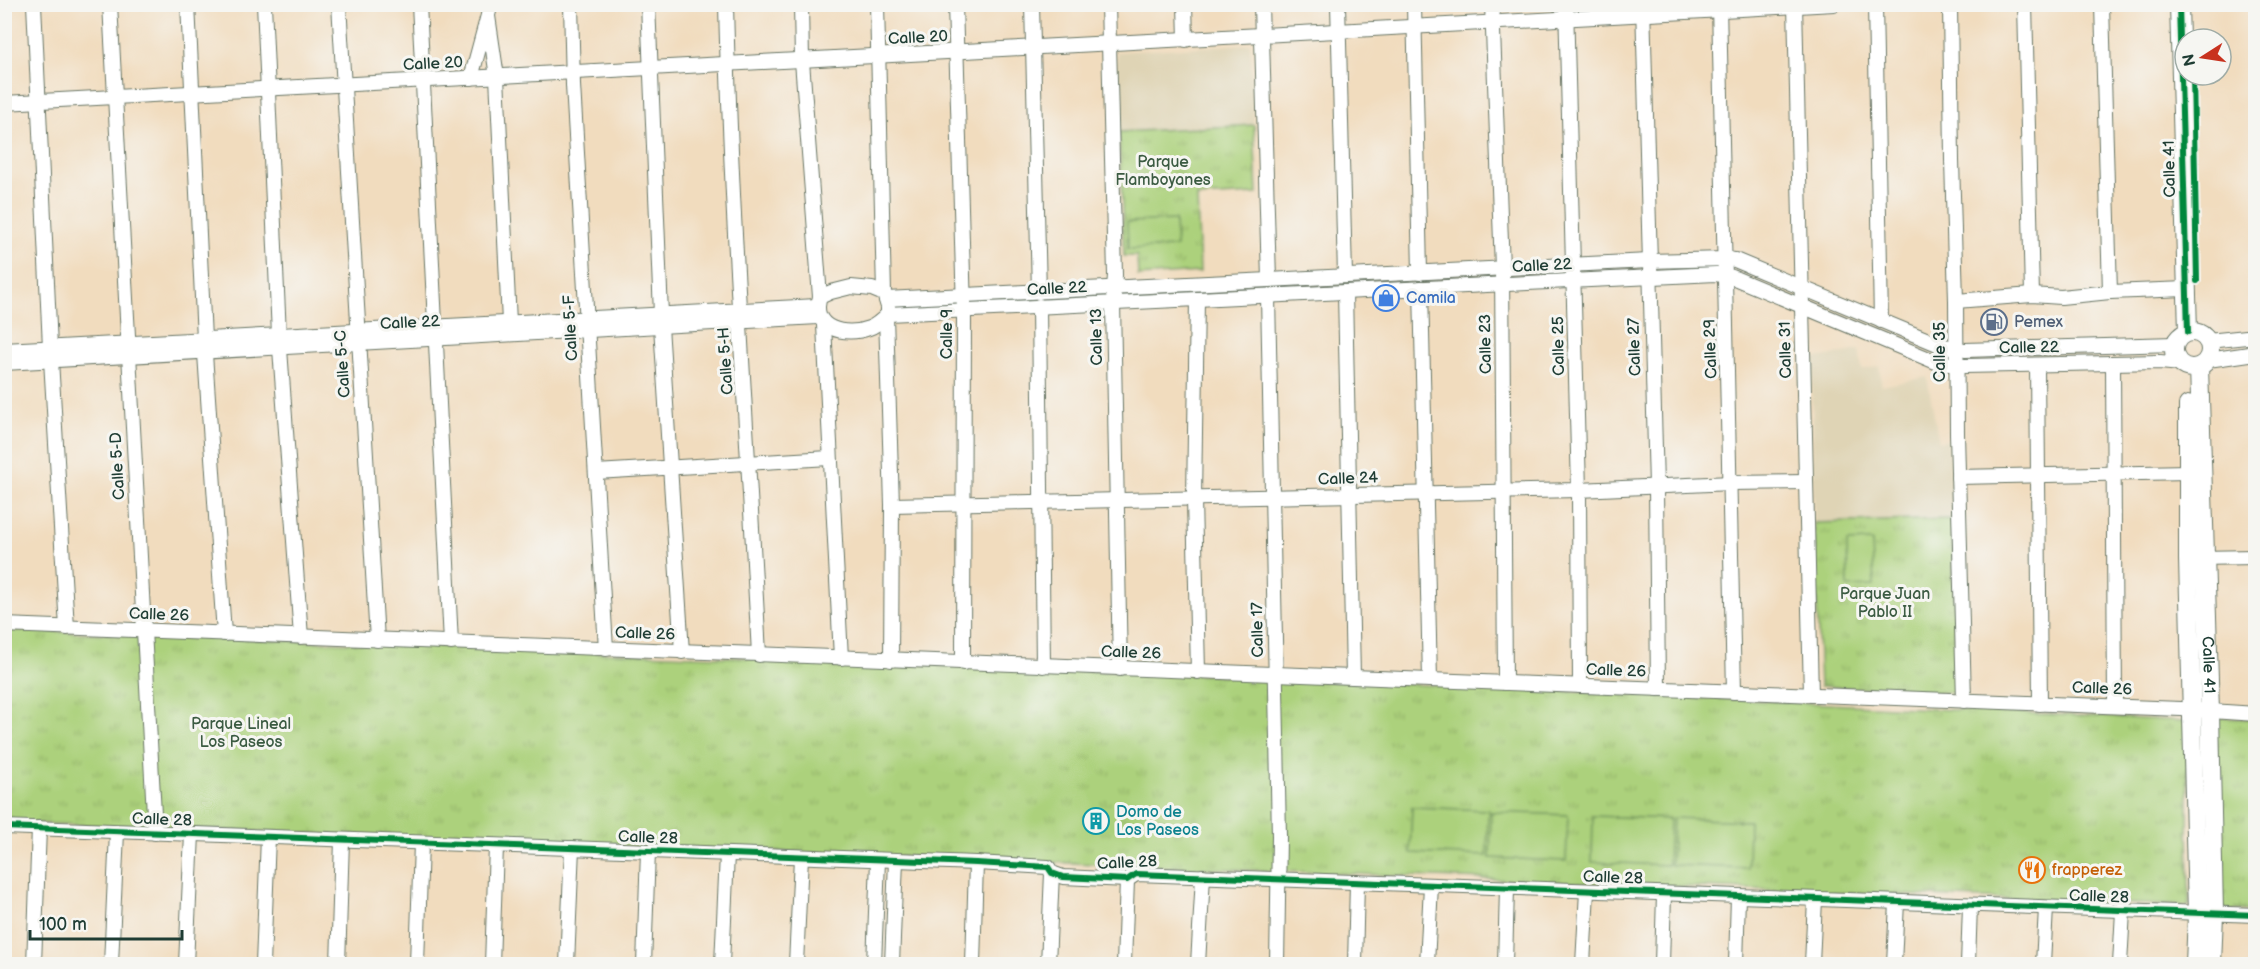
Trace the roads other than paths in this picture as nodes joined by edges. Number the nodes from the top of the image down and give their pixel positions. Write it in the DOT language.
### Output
graph roads {
  1 [pos="34,4"];
  2 [pos="110,4"];
  3 [pos="188,4"];
  4 [pos="264,4"];
  5 [pos="339,4"];
  6 [pos="419,4"];
  7 [pos="571,4"];
  8 [pos="648,4"];
  9 [pos="726,4"];
  10 [pos="801,4"];
  11 [pos="877,4"];
  12 [pos="955,4"];
  13 [pos="1032,4"];
  14 [pos="1108,4"];
  15 [pos="1185,4"];
  16 [pos="1261,4"];
  17 [pos="1338,4"];
  18 [pos="1414,4"];
  19 [pos="1492,4"];
  20 [pos="1566,4"];
  21 [pos="1834,4"];
  22 [pos="1875,4"];
  23 [pos="1950,4"];
  24 [pos="2025,4"];
  25 [pos="2102,4"];
  26 [pos="2179,4"];
  27 [pos="2191,4"];
  28 [pos="1795,6"];
  29 [pos="1719,8"];
  30 [pos="490,10"];
  31 [pos="1643,10"];
  32 [pos="1566,19"];
  33 [pos="1493,23"];
  34 [pos="1414,27"];
  35 [pos="2192,27"];
  36 [pos="1339,32"];
  37 [pos="1262,36"];
  38 [pos="1186,40"];
  39 [pos="1109,44"];
  40 [pos="1033,48"];
  41 [pos="956,52"];
  42 [pos="878,57"];
  43 [pos="802,61"];
  44 [pos="727,65"];
  45 [pos="650,69"];
  46 [pos="573,73"];
  47 [pos="497,77"];
  48 [pos="471,78"];
  49 [pos="423,81"];
  50 [pos="343,85"];
  51 [pos="2193,87"];
  52 [pos="268,89"];
  53 [pos="192,93"];
  54 [pos="116,97"];
  55 [pos="38,101"];
  56 [pos="4,103"];
  57 [pos="1725,259"];
  58 [pos="1649,261"];
  59 [pos="1572,265"];
  60 [pos="1502,268"];
  61 [pos="1420,273"];
  62 [pos="1345,276"];
  63 [pos="1725,276"];
  64 [pos="1650,278"];
  65 [pos="1269,280"];
  66 [pos="1574,281"];
  67 [pos="1502,285"];
  68 [pos="1113,288"];
  69 [pos="1421,288"];
  70 [pos="1802,288"];
  71 [pos="2186,289"];
  72 [pos="1039,292"];
  73 [pos="1345,292"];
  74 [pos="2110,292"];
  75 [pos="964,295"];
  76 [pos="2032,295"];
  77 [pos="1268,296"];
  78 [pos="885,297"];
  79 [pos="1197,299"];
  80 [pos="1956,301"];
  81 [pos="1113,303"];
  82 [pos="1039,306"];
  83 [pos="1802,306"];
  84 [pos="964,310"];
  85 [pos="820,311"];
  86 [pos="887,315"];
  87 [pos="739,316"];
  88 [pos="661,320"];
  89 [pos="1881,321"];
  90 [pos="509,322"];
  91 [pos="587,324"];
  92 [pos="435,333"];
  93 [pos="2256,336"];
  94 [pos="358,337"];
  95 [pos="2192,337"];
  96 [pos="280,341"];
  97 [pos="204,345"];
  98 [pos="1956,348"];
  99 [pos="4,350"];
  100 [pos="128,350"];
  101 [pos="2256,352"];
  102 [pos="50,354"];
  103 [pos="4,363"];
  104 [pos="2113,363"];
  105 [pos="2037,364"];
  106 [pos="1956,365"];
  107 [pos="2194,365"];
  108 [pos="829,458"];
  109 [pos="749,463"];
  110 [pos="671,467"];
  111 [pos="596,472"];
  112 [pos="2188,472"];
  113 [pos="2113,474"];
  114 [pos="2037,475"];
  115 [pos="1958,477"];
  116 [pos="1806,482"];
  117 [pos="1731,483"];
  118 [pos="1656,486"];
  119 [pos="1579,490"];
  120 [pos="1504,491"];
  121 [pos="1426,494"];
  122 [pos="1350,495"];
  123 [pos="1272,498"];
  124 [pos="1194,499"];
  125 [pos="1117,500"];
  126 [pos="1041,501"];
  127 [pos="964,503"];
  128 [pos="891,505"];
  129 [pos="2256,557"];
  130 [pos="2196,558"];
  131 [pos="4,625"];
  132 [pos="68,628"];
  133 [pos="144,631"];
  134 [pos="224,634"];
  135 [pos="301,637"];
  136 [pos="376,640"];
  137 [pos="451,643"];
  138 [pos="606,649"];
  139 [pos="682,652"];
  140 [pos="759,655"];
  141 [pos="840,658"];
  142 [pos="891,660"];
  143 [pos="963,663"];
  144 [pos="1043,666"];
  145 [pos="1120,669"];
  146 [pos="1198,672"];
  147 [pos="1276,675"];
  148 [pos="1353,678"];
  149 [pos="1430,680"];
  150 [pos="1505,683"];
  151 [pos="1580,686"];
  152 [pos="1658,689"];
  153 [pos="1734,692"];
  154 [pos="1811,695"];
  155 [pos="1964,701"];
  156 [pos="2040,704"];
  157 [pos="2115,706"];
  158 [pos="2202,710"];
  159 [pos="2256,714"];
  160 [pos="4,827"];
  161 [pos="39,828"];
  162 [pos="117,832"];
  163 [pos="155,833"];
  164 [pos="192,834"];
  165 [pos="268,837"];
  166 [pos="342,840"];
  167 [pos="421,843"];
  168 [pos="496,846"];
  169 [pos="572,848"];
  170 [pos="648,851"];
  171 [pos="727,854"];
  172 [pos="801,857"];
  173 [pos="878,860"];
  174 [pos="896,860"];
  175 [pos="976,863"];
  176 [pos="1052,873"];
  177 [pos="1203,876"];
  178 [pos="1280,879"];
  179 [pos="1127,880"];
  180 [pos="1357,882"];
  181 [pos="1431,885"];
  182 [pos="1507,888"];
  183 [pos="1587,891"];
  184 [pos="1664,894"];
  185 [pos="1738,896"];
  186 [pos="1815,899"];
  187 [pos="1897,902"];
  188 [pos="1970,905"];
  189 [pos="2046,908"];
  190 [pos="2122,911"];
  191 [pos="2205,914"];
  192 [pos="2256,915"];
  193 [pos="34,964"];
  194 [pos="111,964"];
  195 [pos="186,964"];
  196 [pos="263,964"];
  197 [pos="338,964"];
  198 [pos="417,964"];
  199 [pos="492,964"];
  200 [pos="567,964"];
  201 [pos="644,964"];
  202 [pos="722,964"];
  203 [pos="796,964"];
  204 [pos="874,964"];
  205 [pos="892,964"];
  206 [pos="973,964"];
  207 [pos="1048,964"];
  208 [pos="1124,964"];
  209 [pos="1198,964"];
  210 [pos="1277,964"];
  211 [pos="1355,964"];
  212 [pos="1427,964"];
  213 [pos="1505,964"];
  214 [pos="1583,964"];
  215 [pos="1662,964"];
  216 [pos="1736,964"];
  217 [pos="1812,964"];
  218 [pos="1894,964"];
  219 [pos="1968,964"];
  220 [pos="2043,964"];
  221 [pos="2120,964"];
  222 [pos="2195,964"];
  223 [pos="2212,964"];
  1 -- 55 [label="street"];
  2 -- 54 [label="street, Calle 5-D"];
  3 -- 53 [label="street"];
  4 -- 52 [label="street"];
  5 -- 50 [label="street, Calle 5-C"];
  6 -- 49 [label="street"];
  7 -- 46 [label="street, Calle 5-F"];
  8 -- 45 [label="street"];
  9 -- 44 [label="street, Calle 5-H"];
  10 -- 43 [label="street"];
  11 -- 42 [label="street"];
  12 -- 41 [label="street, Calle 9"];
  13 -- 40 [label="street"];
  14 -- 39 [label="street, Calle 13"];
  15 -- 38 [label="street"];
  16 -- 37 [label="street"];
  17 -- 36 [label="street"];
  18 -- 34 [label="street"];
  19 -- 33 [label="street, Calle 23"];
  20 -- 32 [label="street, Calle 25"];
  21 -- 28 [label="street, Calle 20"];
  22 -- 89 [label="street"];
  23 -- 80 [label="street, Calle 35"];
  24 -- 76 [label="street"];
  25 -- 74 [label="street"];
  26 -- 71 [label="main road, Calle 41"];
  27 -- 35 [label="main road"];
  28 -- 29 [label="street, Calle 20"];
  28 -- 70 [label="street, Calle 31"];
  29 -- 31 [label="street, Calle 20"];
  29 -- 57 [label="street, Calle 29"];
  30 -- 47 [label="street"];
  30 -- 48 [label="street"];
  31 -- 32 [label="street, Calle 20"];
  31 -- 58 [label="street, Calle 27"];
  32 -- 33 [label="street, Calle 20"];
  32 -- 59 [label="street, Calle 25"];
  33 -- 34 [label="street, Calle 20"];
  33 -- 60 [label="street, Calle 23"];
  34 -- 36 [label="street, Calle 20"];
  34 -- 61 [label="street"];
  36 -- 37 [label="street, Calle 20"];
  36 -- 62 [label="street"];
  37 -- 38 [label="street, Calle 20"];
  37 -- 65 [label="street"];
  38 -- 39 [label="street, Calle 20"];
  39 -- 40 [label="street, Calle 20"];
  39 -- 68 [label="street, Calle 13"];
  40 -- 41 [label="street, Calle 20"];
  40 -- 72 [label="street"];
  41 -- 42 [label="street, Calle 20"];
  41 -- 75 [label="street, Calle 9"];
  42 -- 43 [label="street, Calle 20"];
  42 -- 78 [label="street"];
  43 -- 44 [label="street, Calle 20"];
  43 -- 85 [label="street"];
  44 -- 45 [label="street, Calle 20"];
  44 -- 87 [label="street, Calle 5-H"];
  45 -- 46 [label="street, Calle 20"];
  45 -- 88 [label="street"];
  46 -- 47 [label="street, Calle 20"];
  46 -- 91 [label="street, Calle 5-F"];
  47 -- 48 [label="street, Calle 20"];
  47 -- 90 [label="street"];
  48 -- 49 [label="street, Calle 20"];
  49 -- 50 [label="street, Calle 20"];
  49 -- 92 [label="street"];
  50 -- 52 [label="street, Calle 20"];
  50 -- 94 [label="street, Calle 5-C"];
  51 -- 95 [label="main road, Calle 41"];
  52 -- 53 [label="street, Calle 20"];
  52 -- 96 [label="street"];
  53 -- 54 [label="street, Calle 20"];
  53 -- 97 [label="street"];
  54 -- 55 [label="street, Calle 20"];
  54 -- 100 [label="street, Calle 5-D"];
  55 -- 56 [label="street, Calle 20"];
  55 -- 102 [label="street"];
  57 -- 58 [label="street, Calle 22"];
  57 -- 63 [label="street, Calle 29"];
  57 -- 70 [label="street, Calle 22"];
  58 -- 59 [label="street, Calle 22"];
  58 -- 64 [label="street, Calle 27"];
  59 -- 60 [label="street, Calle 22"];
  59 -- 66 [label="street, Calle 25"];
  60 -- 61 [label="street, Calle 22"];
  60 -- 67 [label="street, Calle 23"];
  61 -- 62 [label="street, Calle 22"];
  62 -- 65 [label="street, Calle 22"];
  63 -- 64 [label="street, Calle 22"];
  63 -- 83 [label="street, Calle 22"];
  63 -- 117 [label="street, Calle 29"];
  64 -- 66 [label="street, Calle 22"];
  64 -- 118 [label="street, Calle 27"];
  65 -- 68 [label="street, Calle 22"];
  66 -- 67 [label="street, Calle 22"];
  66 -- 119 [label="street, Calle 25"];
  67 -- 69 [label="street, Calle 22"];
  67 -- 120 [label="street, Calle 23"];
  68 -- 72 [label="street, Calle 22"];
  68 -- 81 [label="street, Calle 13"];
  69 -- 73 [label="street, Calle 22"];
  69 -- 121 [label="street"];
  70 -- 83 [label="street, Calle 31"];
  70 -- 89 [label="street, Calle 22"];
  71 -- 74 [label="street"];
  71 -- 95 [label="main road, Calle 41"];
  72 -- 75 [label="street, Calle 22"];
  73 -- 77 [label="street, Calle 22"];
  73 -- 122 [label="street"];
  74 -- 76 [label="street"];
  75 -- 78 [label="street, Calle 22"];
  75 -- 84 [label="street, Calle 9"];
  76 -- 80 [label="street"];
  77 -- 79 [label="street, Calle 22"];
  77 -- 123 [label="street, Calle 17"];
  78 -- 85 [label="street"];
  78 -- 86 [label="street"];
  79 -- 81 [label="street, Calle 22"];
  79 -- 124 [label="street"];
  80 -- 98 [label="street, Calle 35"];
  81 -- 82 [label="street, Calle 22"];
  81 -- 125 [label="street, Calle 13"];
  82 -- 84 [label="street, Calle 22"];
  82 -- 126 [label="street"];
  83 -- 106 [label="street, Calle 22"];
  83 -- 116 [label="street, Calle 31"];
  84 -- 86 [label="street, Calle 22"];
  84 -- 127 [label="street, Calle 9"];
  85 -- 86 [label="street"];
  85 -- 87 [label="street, Calle 22"];
  85 -- 108 [label="street"];
  86 -- 128 [label="street"];
  87 -- 88 [label="street, Calle 22"];
  87 -- 109 [label="street, Calle 5-H"];
  88 -- 91 [label="street, Calle 22"];
  88 -- 110 [label="street"];
  89 -- 98 [label="street, Calle 22"];
  90 -- 91 [label="street, Calle 22"];
  90 -- 92 [label="street, Calle 22"];
  91 -- 92 [label="street, Calle 22"];
  91 -- 111 [label="street, Calle 5-F"];
  92 -- 94 [label="street, Calle 22"];
  92 -- 137 [label="street"];
  93 -- 95 [label="street, Calle 22"];
  94 -- 96 [label="street, Calle 22"];
  94 -- 136 [label="street, Calle 5-C"];
  95 -- 98 [label="street, Calle 22"];
  95 -- 107 [label="main road"];
  95 -- 107 [label="main road"];
  96 -- 97 [label="street, Calle 22"];
  96 -- 135 [label="street"];
  97 -- 100 [label="street, Calle 22"];
  97 -- 134 [label="street"];
  98 -- 106 [label="street, Calle 35"];
  99 -- 102 [label="street, Calle 22"];
  100 -- 102 [label="street, Calle 22"];
  100 -- 133 [label="street, Calle 5-D"];
  101 -- 107 [label="street, Calle 22"];
  102 -- 103 [label="street, Calle 22"];
  102 -- 132 [label="street"];
  104 -- 105 [label="street, Calle 22"];
  104 -- 107 [label="street, Calle 22"];
  104 -- 113 [label="street"];
  105 -- 106 [label="street, Calle 22"];
  105 -- 114 [label="street"];
  106 -- 115 [label="street, Calle 35"];
  107 -- 112 [label="main road, Calle 41"];
  107 -- 130 [label="main road, Calle 41"];
  108 -- 109 [label="street"];
  108 -- 141 [label="street"];
  109 -- 110 [label="street"];
  109 -- 140 [label="street, Calle 5-H"];
  110 -- 111 [label="street"];
  110 -- 139 [label="street"];
  111 -- 138 [label="street, Calle 5-F"];
  112 -- 113 [label="street"];
  112 -- 130 [label="main road, Calle 41"];
  113 -- 114 [label="street"];
  113 -- 157 [label="street"];
  114 -- 115 [label="street"];
  114 -- 156 [label="street"];
  115 -- 155 [label="street, Calle 35"];
  116 -- 117 [label="street, Calle 24"];
  116 -- 154 [label="street, Calle 31"];
  117 -- 118 [label="street, Calle 24"];
  117 -- 153 [label="street, Calle 29"];
  118 -- 119 [label="street, Calle 24"];
  118 -- 152 [label="street, Calle 27"];
  119 -- 120 [label="street, Calle 24"];
  119 -- 151 [label="street, Calle 25"];
  120 -- 121 [label="street, Calle 24"];
  120 -- 150 [label="street, Calle 23"];
  121 -- 122 [label="street, Calle 24"];
  121 -- 149 [label="street"];
  122 -- 123 [label="street, Calle 24"];
  122 -- 148 [label="street"];
  123 -- 124 [label="street, Calle 24"];
  123 -- 147 [label="street, Calle 17"];
  124 -- 125 [label="street, Calle 24"];
  124 -- 146 [label="street"];
  125 -- 126 [label="street, Calle 24"];
  125 -- 145 [label="street, Calle 13"];
  126 -- 127 [label="street, Calle 24"];
  126 -- 144 [label="street"];
  127 -- 128 [label="street, Calle 24"];
  127 -- 143 [label="street, Calle 9"];
  128 -- 142 [label="street"];
  129 -- 130 [label="street"];
  130 -- 158 [label="main road, Calle 41"];
  131 -- 132 [label="street, Calle 26"];
  132 -- 133 [label="street, Calle 26"];
  133 -- 134 [label="street, Calle 26"];
  133 -- 163 [label="street, Calle 5-D"];
  134 -- 135 [label="street, Calle 26"];
  135 -- 136 [label="street, Calle 26"];
  136 -- 137 [label="street, Calle 26"];
  137 -- 138 [label="street, Calle 26"];
  138 -- 139 [label="street, Calle 26"];
  139 -- 140 [label="street, Calle 26"];
  140 -- 141 [label="street, Calle 26"];
  141 -- 142 [label="street, Calle 26"];
  142 -- 143 [label="street, Calle 26"];
  143 -- 144 [label="street, Calle 26"];
  144 -- 145 [label="street, Calle 26"];
  145 -- 146 [label="street, Calle 26"];
  146 -- 147 [label="street, Calle 26"];
  147 -- 148 [label="street, Calle 26"];
  147 -- 178 [label="street, Calle 17"];
  148 -- 149 [label="street, Calle 26"];
  149 -- 150 [label="street, Calle 26"];
  150 -- 151 [label="street, Calle 26"];
  151 -- 152 [label="street, Calle 26"];
  152 -- 153 [label="street, Calle 26"];
  153 -- 154 [label="street, Calle 26"];
  154 -- 155 [label="street, Calle 26"];
  155 -- 156 [label="street, Calle 26"];
  156 -- 157 [label="street, Calle 26"];
  157 -- 158 [label="street, Calle 26"];
  158 -- 159 [label="street, Calle 26"];
  158 -- 191 [label="main road, Calle 41"];
  160 -- 161 [label="street, Calle 28"];
  161 -- 162 [label="street, Calle 28"];
  161 -- 193 [label="street"];
  162 -- 163 [label="street, Calle 28"];
  162 -- 194 [label="street"];
  163 -- 164 [label="street, Calle 28"];
  164 -- 165 [label="street, Calle 28"];
  164 -- 195 [label="street"];
  165 -- 166 [label="street, Calle 28"];
  165 -- 196 [label="street"];
  166 -- 167 [label="street, Calle 28"];
  166 -- 197 [label="street"];
  167 -- 168 [label="street, Calle 28"];
  167 -- 198 [label="street"];
  168 -- 169 [label="street, Calle 28"];
  168 -- 199 [label="street"];
  169 -- 170 [label="street, Calle 28"];
  169 -- 200 [label="street"];
  170 -- 171 [label="street, Calle 28"];
  170 -- 201 [label="street"];
  171 -- 172 [label="street, Calle 28"];
  171 -- 202 [label="street"];
  172 -- 173 [label="street, Calle 28"];
  172 -- 203 [label="street"];
  173 -- 174 [label="street, Calle 28"];
  173 -- 204 [label="street"];
  174 -- 175 [label="street, Calle 28"];
  174 -- 205 [label="street"];
  175 -- 176 [label="street, Calle 28"];
  175 -- 206 [label="street"];
  176 -- 179 [label="street, Calle 28"];
  176 -- 207 [label="street"];
  177 -- 178 [label="street, Calle 28"];
  177 -- 179 [label="street, Calle 28"];
  177 -- 209 [label="street"];
  178 -- 180 [label="street, Calle 28"];
  178 -- 210 [label="street, Calle 17"];
  179 -- 208 [label="street"];
  180 -- 181 [label="street, Calle 28"];
  180 -- 211 [label="street"];
  181 -- 182 [label="street, Calle 28"];
  181 -- 212 [label="street"];
  182 -- 183 [label="street, Calle 28"];
  182 -- 213 [label="street"];
  183 -- 184 [label="street, Calle 28"];
  183 -- 214 [label="street"];
  184 -- 185 [label="street, Calle 28"];
  184 -- 215 [label="street"];
  185 -- 186 [label="street, Calle 28"];
  185 -- 216 [label="street"];
  186 -- 187 [label="street, Calle 28"];
  186 -- 217 [label="street"];
  187 -- 188 [label="street, Calle 28"];
  187 -- 218 [label="street"];
  188 -- 189 [label="street, Calle 28"];
  188 -- 219 [label="street"];
  189 -- 190 [label="street, Calle 28"];
  189 -- 220 [label="street"];
  190 -- 191 [label="street, Calle 28"];
  190 -- 221 [label="street"];
  191 -- 192 [label="street, Calle 28"];
  191 -- 222 [label="main road, Calle 41"];
  191 -- 223 [label="main road, Calle 41"];
}
